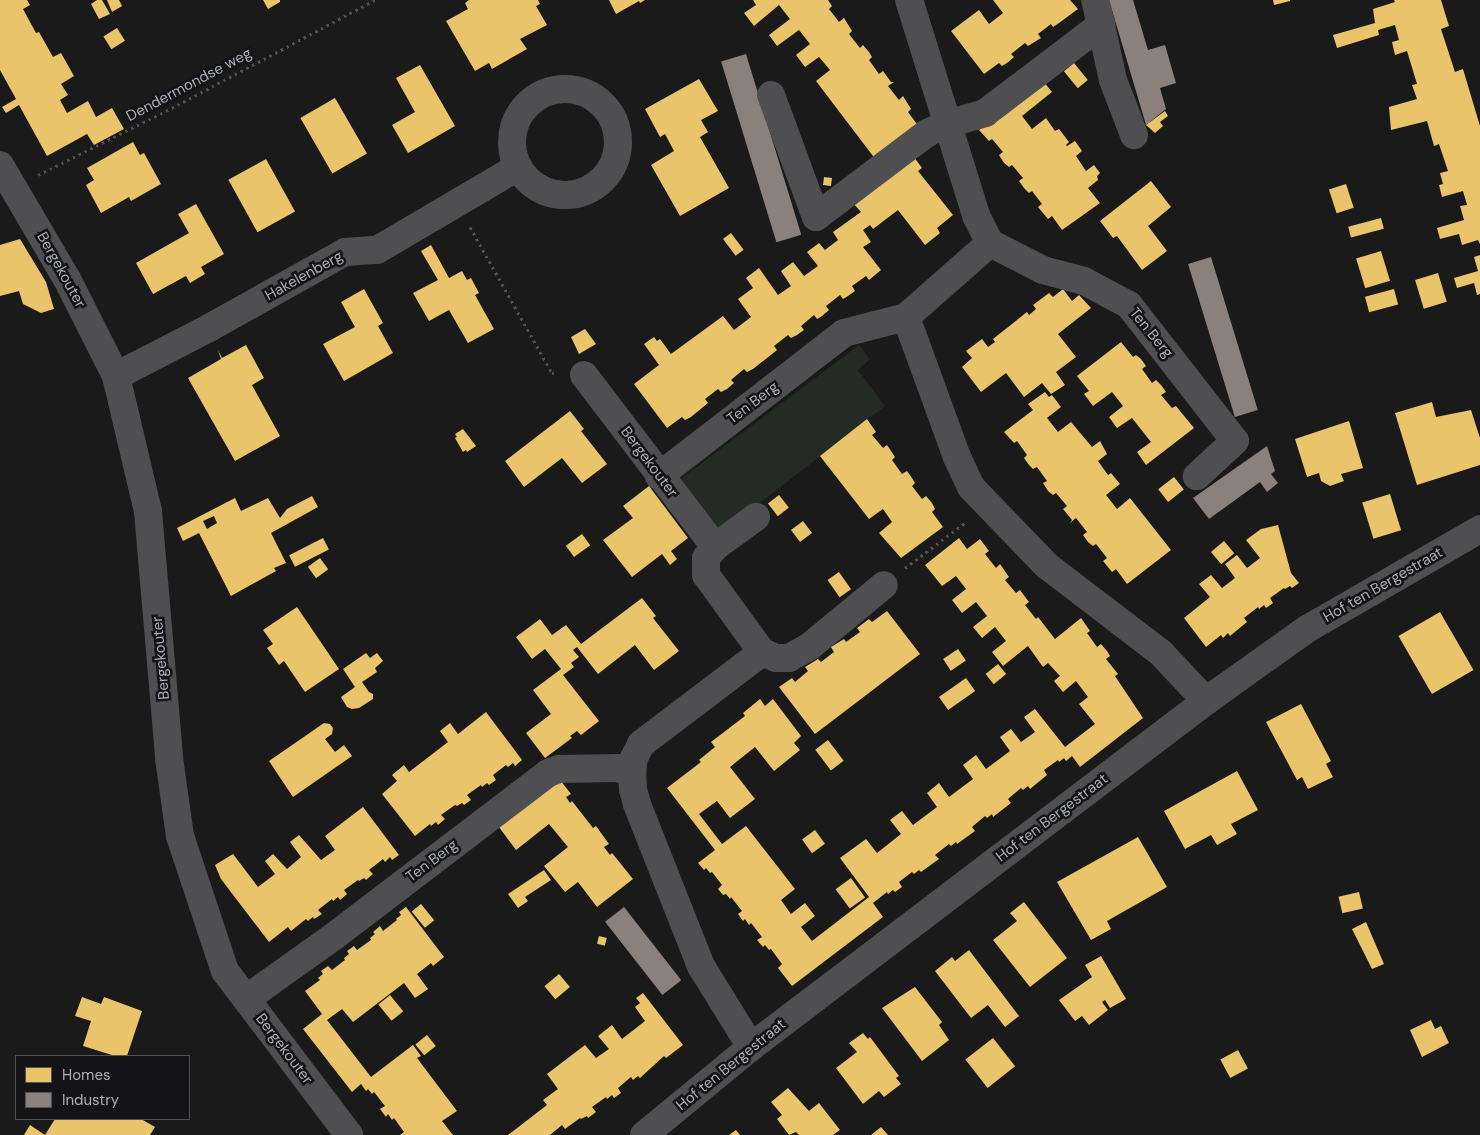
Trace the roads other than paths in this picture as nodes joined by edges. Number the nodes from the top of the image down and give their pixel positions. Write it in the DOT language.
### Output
graph roads {
  1 [pos="909,0"];
  2 [pos="1098,12"];
  3 [pos="771,95"];
  4 [pos="947,124"];
  5 [pos="1134,135"];
  6 [pos="518,168"];
  7 [pos="7,176"];
  8 [pos="990,244"];
  9 [pos="906,316"];
  10 [pos="584,375"];
  11 [pos="116,376"];
  12 [pos="659,476"];
  13 [pos="1197,476"];
  14 [pos="756,517"];
  15 [pos="1480,528"];
  16 [pos="715,547"];
  17 [pos="884,585"];
  18 [pos="762,652"];
  19 [pos="1206,701"];
  20 [pos="632,772"];
  21 [pos="246,999"];
  22 [pos="751,1047"];
  23 [pos="348,1135"];
  24 [pos="644,1135"];
  1 -- 4 [label="street"];
  2 -- 4 [label="street"];
  2 -- 5 [label="street"];
  3 -- 4 [label="street"];
  4 -- 8 [label="street"];
  6 -- 11 [label="street, Hakelenberg"];
  7 -- 11 [label="street, Bergekouter"];
  8 -- 9 [label="street, Ten Berg"];
  8 -- 13 [label="street, Ten Berg"];
  9 -- 12 [label="street, Ten Berg"];
  9 -- 19 [label="street"];
  10 -- 12 [label="street, Bergekouter"];
  11 -- 21 [label="street, Bergekouter"];
  12 -- 16 [label="street, Bergekouter"];
  14 -- 16 [label="street"];
  15 -- 19 [label="street, Hof ten Bergestraat"];
  16 -- 18 [label="street"];
  17 -- 18 [label="street"];
  18 -- 20 [label="street"];
  19 -- 22 [label="street, Hof ten Bergestraat"];
  20 -- 21 [label="street, Ten Berg"];
  20 -- 22 [label="street"];
  21 -- 23 [label="street, Bergekouter"];
  22 -- 24 [label="street, Hof ten Bergestraat"];
}
